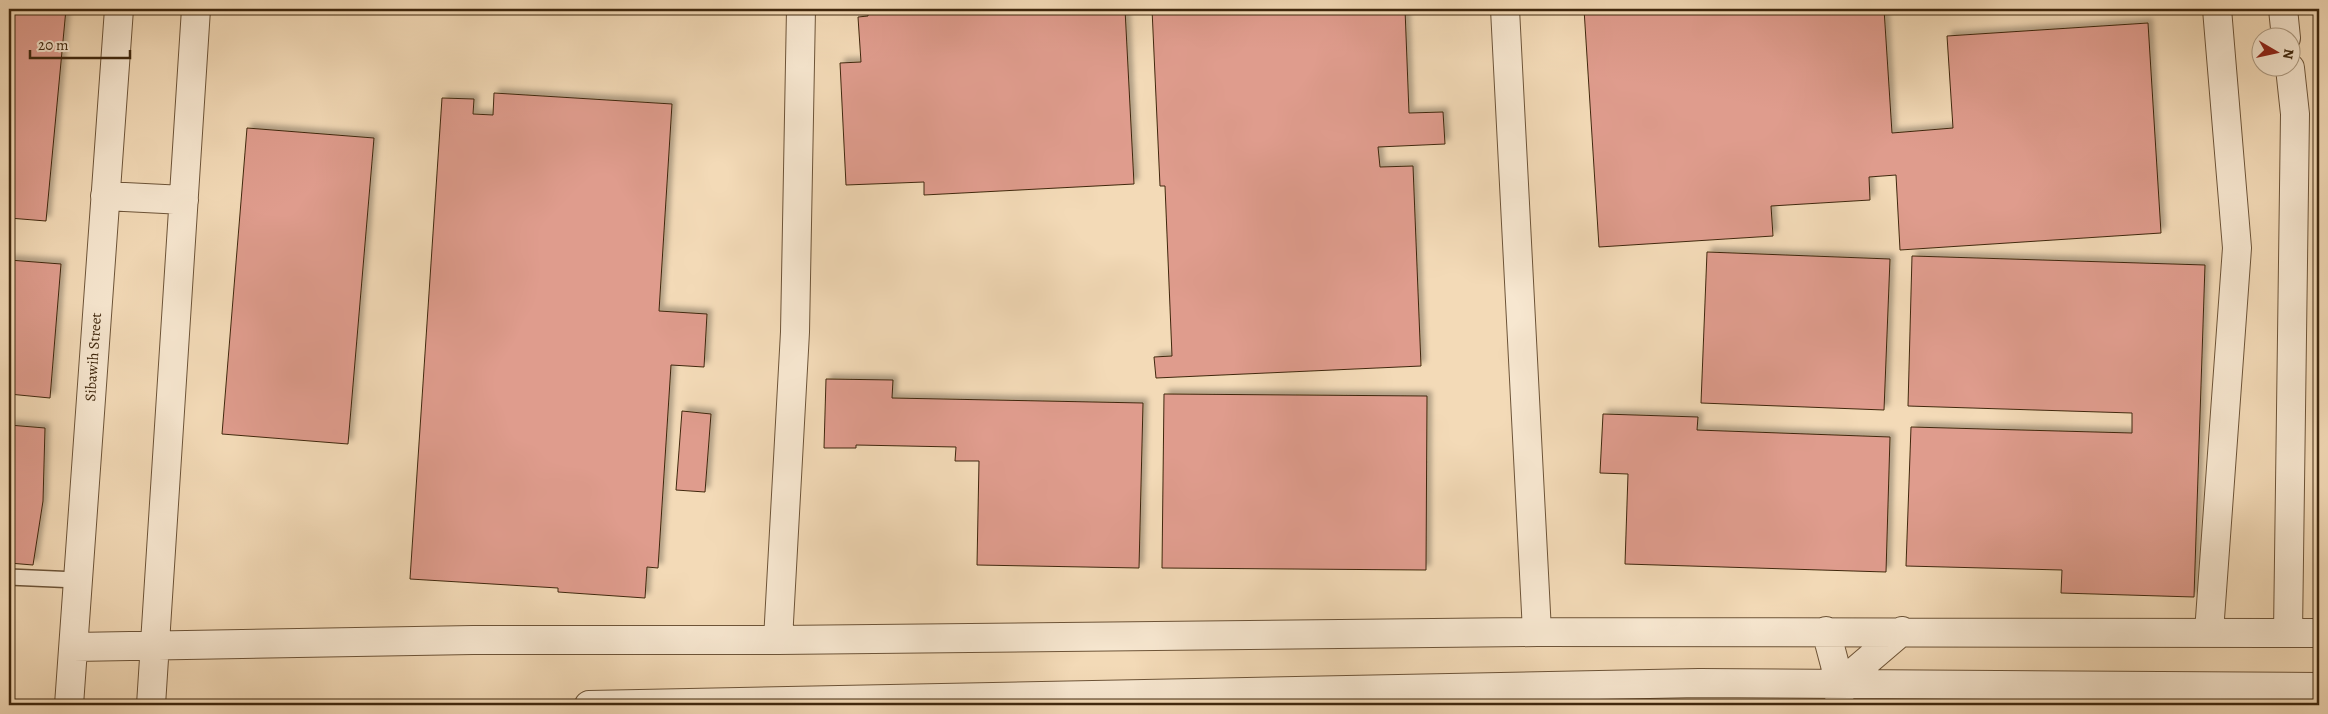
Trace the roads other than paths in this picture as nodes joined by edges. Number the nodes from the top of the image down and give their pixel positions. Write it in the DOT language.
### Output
graph roads {
  1 [pos="119,9"];
  2 [pos="196,9"];
  3 [pos="801,9"];
  4 [pos="1505,9"];
  5 [pos="2217,9"];
  6 [pos="2283,9"];
  7 [pos="2285,28"];
  8 [pos="2291,78"];
  9 [pos="105,196"];
  10 [pos="184,200"];
  11 [pos="9,576"];
  12 [pos="77,580"];
  13 [pos="1902,630"];
  14 [pos="1826,631"];
  15 [pos="1537,632"];
  16 [pos="2209,632"];
  17 [pos="2288,632"];
  18 [pos="2319,633"];
  19 [pos="778,640"];
  20 [pos="74,647"];
  21 [pos="154,647"];
  22 [pos="2319,687"];
  23 [pos="1840,694"];
  24 [pos="69,705"];
  25 [pos="151,705"];
  26 [pos="589,705"];
  1 -- 9 [label="street, Sibawih Street"];
  2 -- 10 [label="street"];
  3 -- 19 [label="street"];
  4 -- 15 [label="street"];
  5 -- 16 [label="street"];
  6 -- 7 [label="street"];
  8 -- 17 [label="street"];
  9 -- 10 [label="street"];
  9 -- 12 [label="street, Sibawih Street"];
  10 -- 21 [label="street"];
  11 -- 12 [label="lane"];
  12 -- 20 [label="street, Sibawih Street"];
  13 -- 14 [label="street"];
  13 -- 16 [label="street"];
  13 -- 23 [label="street"];
  14 -- 15 [label="street"];
  14 -- 23 [label="street"];
  15 -- 19 [label="street"];
  16 -- 17 [label="street"];
  17 -- 18 [label="street"];
  19 -- 21 [label="street"];
  20 -- 21 [label="street"];
  20 -- 24 [label="street, Sibawih Street"];
  21 -- 25 [label="street"];
  22 -- 23 [label="street"];
  23 -- 26 [label="street"];
}
